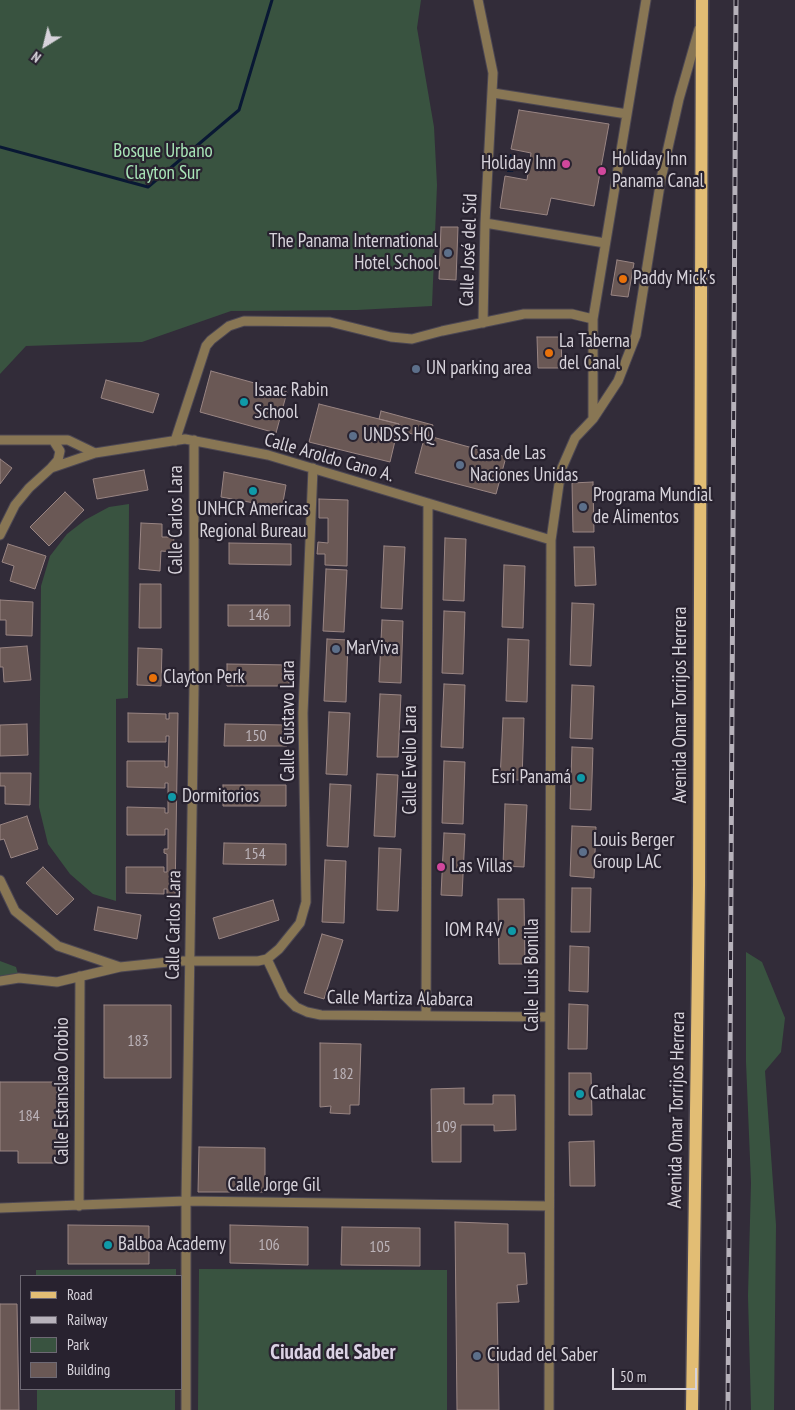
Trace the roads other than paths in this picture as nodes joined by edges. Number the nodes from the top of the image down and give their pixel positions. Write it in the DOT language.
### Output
graph roads {
  1 [pos="478,0"];
  2 [pos="646,0"];
  3 [pos="702,0"];
  4 [pos="701,20"];
  5 [pos="493,93"];
  6 [pos="628,114"];
  7 [pos="485,223"];
  8 [pos="605,243"];
  9 [pos="592,320"];
  10 [pos="483,323"];
  11 [pos="593,419"];
  12 [pos="0,440"];
  13 [pos="53,440"];
  14 [pos="194,440"];
  15 [pos="174,441"];
  16 [pos="95,453"];
  17 [pos="51,468"];
  18 [pos="312,468"];
  19 [pos="428,504"];
  20 [pos="0,535"];
  21 [pos="551,540"];
  22 [pos="0,880"];
  23 [pos="267,959"];
  24 [pos="190,960"];
  25 [pos="120,967"];
  26 [pos="80,976"];
  27 [pos="0,981"];
  28 [pos="426,1016"];
  29 [pos="548,1017"];
  30 [pos="186,1201"];
  31 [pos="79,1206"];
  32 [pos="549,1206"];
  33 [pos="0,1208"];
  34 [pos="186,1410"];
  35 [pos="549,1410"];
  36 [pos="690,1410"];
  1 -- 5 [label="street, Calle José del Sid"];
  2 -- 6 [label="street"];
  3 -- 4 [label="main road, Avenida Omar Torrijos Herrera"];
  4 -- 11 [label="street, Calle Luis Bonilla"];
  4 -- 36 [label="main road, Avenida Omar Torrijos Herrera"];
  5 -- 6 [label="street"];
  5 -- 7 [label="street, Calle José del Sid"];
  6 -- 8 [label="street"];
  7 -- 8 [label="street"];
  7 -- 10 [label="street, Calle José del Sid"];
  8 -- 9 [label="street"];
  9 -- 10 [label="street"];
  9 -- 11 [label="street"];
  10 -- 15 [label="street"];
  11 -- 21 [label="street, Calle Luis Bonilla"];
  12 -- 13 [label="street"];
  13 -- 16 [label="street"];
  13 -- 17 [label="street"];
  14 -- 15 [label="street, Calle Aroldo Cano A."];
  14 -- 18 [label="street, Calle Aroldo Cano A."];
  14 -- 24 [label="street, Calle Carlos Lara"];
  15 -- 16 [label="street, Calle Aroldo Cano A."];
  16 -- 17 [label="street, Calle Aroldo Cano A."];
  17 -- 20 [label="street"];
  18 -- 19 [label="street, Calle Aroldo Cano A."];
  18 -- 23 [label="street, Calle Gustavo Lara"];
  19 -- 21 [label="street, Calle Aroldo Cano A."];
  19 -- 28 [label="street, Calle Evelio Lara"];
  21 -- 29 [label="street, Calle Luis Bonilla"];
  22 -- 25 [label="street"];
  23 -- 24 [label="street"];
  23 -- 28 [label="street, Calle Martiza Alabarca"];
  24 -- 25 [label="street"];
  24 -- 30 [label="street, Calle Carlos Lara"];
  25 -- 26 [label="street"];
  26 -- 27 [label="street"];
  26 -- 31 [label="street, Calle Estanslao Orobio"];
  28 -- 29 [label="street, Calle Martiza Alabarca"];
  29 -- 32 [label="street, Calle Luis Bonilla"];
  30 -- 31 [label="street, Calle Jorge Gil"];
  30 -- 32 [label="street, Calle Jorge Gil"];
  30 -- 34 [label="street, Calle Carlos Lara"];
  31 -- 33 [label="street, Calle Jorge Gil"];
  32 -- 35 [label="street, Calle Luis Bonilla"];
}
